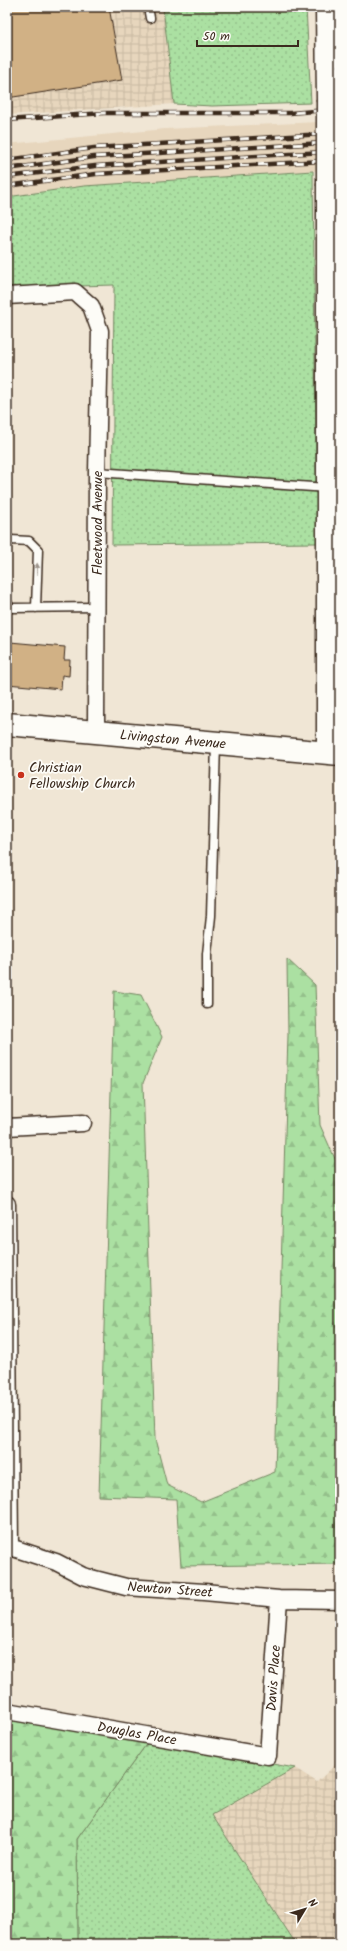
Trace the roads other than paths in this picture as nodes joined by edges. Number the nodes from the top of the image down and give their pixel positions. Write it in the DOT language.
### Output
graph roads {
  1 [pos="148,7"];
  2 [pos="327,7"];
  3 [pos="150,18"];
  4 [pos="7,296"];
  5 [pos="97,472"];
  6 [pos="328,488"];
  7 [pos="7,543"];
  8 [pos="7,602"];
  9 [pos="97,606"];
  10 [pos="36,608"];
  11 [pos="7,724"];
  12 [pos="96,732"];
  13 [pos="216,744"];
  14 [pos="334,753"];
  15 [pos="207,1004"];
  16 [pos="83,1123"];
  17 [pos="7,1127"];
  18 [pos="7,1204"];
  19 [pos="8,1546"];
  20 [pos="279,1599"];
  21 [pos="340,1600"];
  22 [pos="7,1711"];
  23 [pos="268,1756"];
  1 -- 3 [label="lane"];
  2 -- 6 [label="main road, bridge"];
  4 -- 5 [label="street, Fleetwood Avenue"];
  5 -- 6 [label="lane"];
  5 -- 9 [label="street, Fleetwood Avenue"];
  6 -- 14 [label="main road"];
  10 -- 7 [label="lane, one-way"];
  8 -- 10 [label="lane"];
  9 -- 10 [label="lane"];
  9 -- 12 [label="street, Fleetwood Avenue"];
  11 -- 12 [label="main road, Livingston Avenue"];
  12 -- 13 [label="main road, Livingston Avenue"];
  13 -- 14 [label="main road, Livingston Avenue"];
  13 -- 15 [label="lane"];
  16 -- 17 [label="street"];
  18 -- 19 [label="street"];
  19 -- 20 [label="street, Newton Street"];
  20 -- 21 [label="street, Newton Street"];
  20 -- 23 [label="street, Davis Place"];
  22 -- 23 [label="street, Douglas Place"];
}
